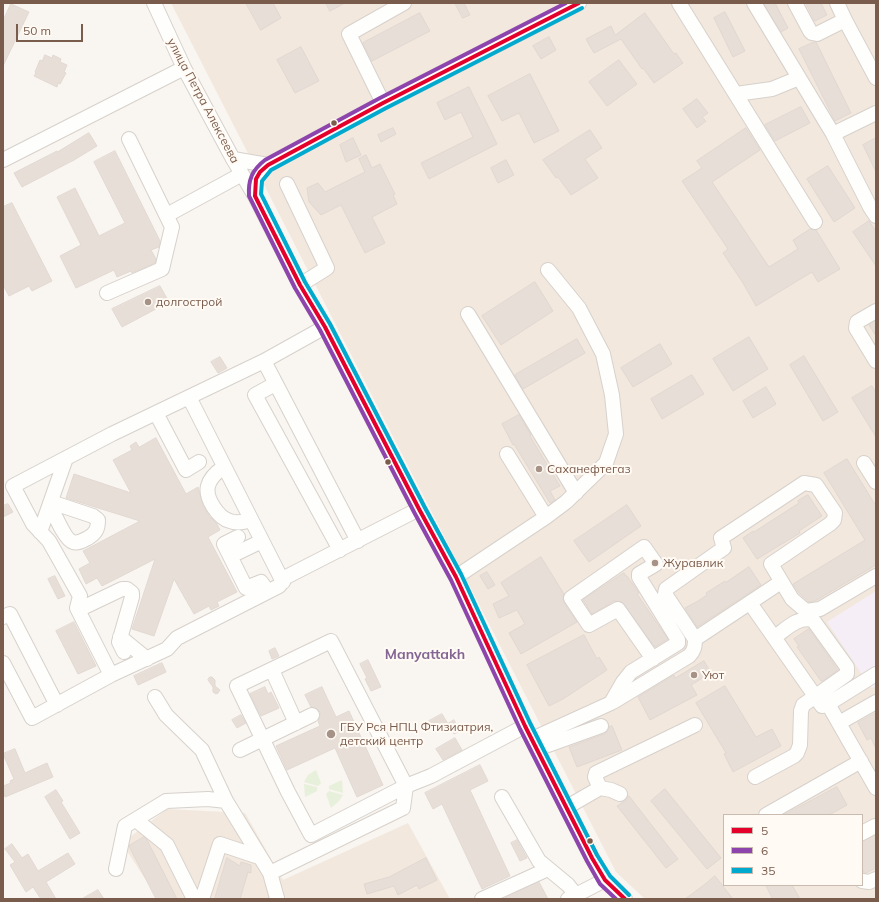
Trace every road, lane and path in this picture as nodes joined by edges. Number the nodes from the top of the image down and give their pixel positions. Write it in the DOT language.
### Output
graph roads {
  1 [pos="154,3"];
  2 [pos="404,3"];
  3 [pos="679,3"];
  4 [pos="754,3"];
  5 [pos="795,3"];
  6 [pos="837,3"];
  7 [pos="573,4"];
  8 [pos="846,20"];
  9 [pos="184,68"];
  10 [pos="800,78"];
  11 [pos="876,78"];
  12 [pos="736,94"];
  13 [pos="383,103"];
  14 [pos="876,113"];
  15 [pos="833,134"];
  16 [pos="128,139"];
  17 [pos="233,159"];
  18 [pos="3,160"];
  19 [pos="268,165"];
  20 [pos="242,174"];
  21 [pos="287,184"];
  22 [pos="255,196"];
  23 [pos="167,215"];
  24 [pos="876,216"];
  25 [pos="815,222"];
  26 [pos="548,270"];
  27 [pos="300,285"];
  28 [pos="107,294"];
  29 [pos="876,311"];
  30 [pos="468,314"];
  31 [pos="325,327"];
  32 [pos="264,361"];
  33 [pos="876,361"];
  34 [pos="275,384"];
  35 [pos="189,397"];
  36 [pos="156,413"];
  37 [pos="506,454"];
  38 [pos="66,458"];
  39 [pos="199,462"];
  40 [pos="864,463"];
  41 [pos="224,467"];
  42 [pos="876,482"];
  43 [pos="576,493"];
  44 [pos="419,510"];
  45 [pos="546,517"];
  46 [pos="251,520"];
  47 [pos="40,532"];
  48 [pos="238,537"];
  49 [pos="358,541"];
  50 [pos="262,542"];
  51 [pos="340,550"];
  52 [pos="237,553"];
  53 [pos="76,571"];
  54 [pos="876,576"];
  55 [pos="456,577"];
  56 [pos="281,579"];
  57 [pos="781,582"];
  58 [pos="264,586"];
  59 [pos="93,602"];
  60 [pos="750,603"];
  61 [pos="78,610"];
  62 [pos="3,617"];
  63 [pos="182,635"];
  64 [pos="120,636"];
  65 [pos="775,637"];
  66 [pos="695,639"];
  67 [pos="124,652"];
  68 [pos="147,659"];
  69 [pos="653,659"];
  70 [pos="3,663"];
  71 [pos="272,670"];
  72 [pos="876,674"];
  73 [pos="111,675"];
  74 [pos="155,697"];
  75 [pos="815,697"];
  76 [pos="876,702"];
  77 [pos="611,703"];
  78 [pos="828,704"];
  79 [pos="56,705"];
  80 [pos="312,715"];
  81 [pos="296,722"];
  82 [pos="839,723"];
  83 [pos="695,725"];
  84 [pos="525,726"];
  85 [pos="600,726"];
  86 [pos="262,739"];
  87 [pos="535,744"];
  88 [pos="240,750"];
  89 [pos="861,761"];
  90 [pos="755,777"];
  91 [pos="406,786"];
  92 [pos="600,788"];
  93 [pos="876,788"];
  94 [pos="620,794"];
  95 [pos="502,798"];
  96 [pos="226,801"];
  97 [pos="567,807"];
  98 [pos="768,814"];
  99 [pos="136,820"];
  100 [pos="875,826"];
  101 [pos="863,832"];
  102 [pos="259,857"];
  103 [pos="116,869"];
  104 [pos="548,869"];
  105 [pos="270,873"];
  106 [pos="876,879"];
  107 [pos="605,880"];
  108 [pos="863,881"];
  109 [pos="572,897"];
  110 [pos="194,899"];
  111 [pos="202,899"];
  112 [pos="276,899"];
  113 [pos="482,899"];
  114 [pos="625,899"];
  1 -- 9 [label="street, улица Петра Алексеева"];
  2 -- 13 [label="street"];
  3 -- 12 [label="street"];
  4 -- 10 [label="street"];
  5 -- 8 [label="street"];
  6 -- 8 [label="street"];
  7 -- 13 [label="street"];
  8 -- 11 [label="street"];
  9 -- 17 [label="street, улица Петра Алексеева"];
  9 -- 18 [label="street"];
  10 -- 12 [label="street"];
  10 -- 15 [label="street"];
  12 -- 25 [label="street"];
  13 -- 19 [label="street"];
  14 -- 15 [label="street"];
  15 -- 24 [label="street"];
  16 -- 23 [label="street"];
  17 -- 19 [label="street"];
  17 -- 20 [label="street, улица Петра Алексеева"];
  19 -- 22 [label="street"];
  20 -- 22 [label="street, улица Петра Алексеева"];
  20 -- 23 [label="street"];
  21 -- 27 [label="street"];
  22 -- 27 [label="street, улица Петра Алексеева"];
  23 -- 28 [label="street"];
  26 -- 43 [label="street"];
  27 -- 31 [label="street, улица Петра Алексеева"];
  29 -- 33 [label="street"];
  30 -- 43 [label="street"];
  31 -- 32 [label="street"];
  31 -- 44 [label="street, улица Петра Алексеева"];
  32 -- 34 [label="street"];
  32 -- 35 [label="street"];
  34 -- 49 [label="street"];
  34 -- 51 [label="street"];
  35 -- 36 [label="street"];
  35 -- 41 [label="street"];
  36 -- 38 [label="street"];
  36 -- 39 [label="street"];
  37 -- 45 [label="street"];
  38 -- 47 [label="street"];
  38 -- 47 [label="street"];
  40 -- 42 [label="street"];
  41 -- 46 [label="street"];
  41 -- 46 [label="street"];
  43 -- 45 [label="street"];
  44 -- 49 [label="street"];
  44 -- 55 [label="street, улица Петра Алексеева"];
  45 -- 55 [label="street"];
  46 -- 50 [label="street"];
  47 -- 61 [label="street"];
  48 -- 58 [label="street"];
  49 -- 51 [label="street"];
  50 -- 52 [label="street"];
  50 -- 56 [label="street"];
  51 -- 56 [label="street"];
  53 -- 59 [label="street"];
  54 -- 57 [label="street"];
  55 -- 84 [label="street, улица Петра Алексеева"];
  56 -- 58 [label="street"];
  56 -- 63 [label="street"];
  57 -- 60 [label="street"];
  57 -- 66 [label="street"];
  58 -- 63 [label="street"];
  59 -- 61 [label="street"];
  59 -- 64 [label="street"];
  60 -- 65 [label="street"];
  60 -- 66 [label="street"];
  61 -- 73 [label="street"];
  62 -- 79 [label="street"];
  63 -- 68 [label="street"];
  64 -- 67 [label="street"];
  64 -- 68 [label="street"];
  65 -- 75 [label="street"];
  65 -- 75 [label="street"];
  66 -- 77 [label="street"];
  68 -- 73 [label="street"];
  69 -- 69 [label="street"];
  69 -- 77 [label="street"];
  70 -- 79 [label="street"];
  71 -- 81 [label="street"];
  71 -- 86 [label="street"];
  71 -- 91 [label="street"];
  72 -- 78 [label="street"];
  73 -- 79 [label="street"];
  74 -- 96 [label="street"];
  75 -- 78 [label="street"];
  75 -- 90 [label="street"];
  76 -- 82 [label="street"];
  77 -- 87 [label="street"];
  78 -- 82 [label="street"];
  80 -- 81 [label="street"];
  81 -- 86 [label="street"];
  82 -- 89 [label="street"];
  83 -- 92 [label="street"];
  84 -- 87 [label="street, улица Петра Алексеева"];
  84 -- 91 [label="street"];
  85 -- 87 [label="street"];
  86 -- 88 [label="street"];
  86 -- 91 [label="street"];
  87 -- 97 [label="street, улица Петра Алексеева"];
  89 -- 93 [label="street"];
  89 -- 98 [label="street"];
  91 -- 105 [label="street"];
  92 -- 94 [label="street"];
  92 -- 97 [label="street"];
  95 -- 104 [label="street"];
  96 -- 99 [label="street"];
  96 -- 102 [label="street"];
  97 -- 107 [label="street, улица Петра Алексеева"];
  99 -- 103 [label="street"];
  99 -- 110 [label="street"];
  100 -- 101 [label="street"];
  102 -- 105 [label="street"];
  102 -- 111 [label="street"];
  104 -- 109 [label="street"];
  104 -- 113 [label="street"];
  105 -- 112 [label="street"];
  106 -- 108 [label="street"];
  107 -- 109 [label="street"];
  107 -- 114 [label="street, улица Петра Алексеева"];
}
